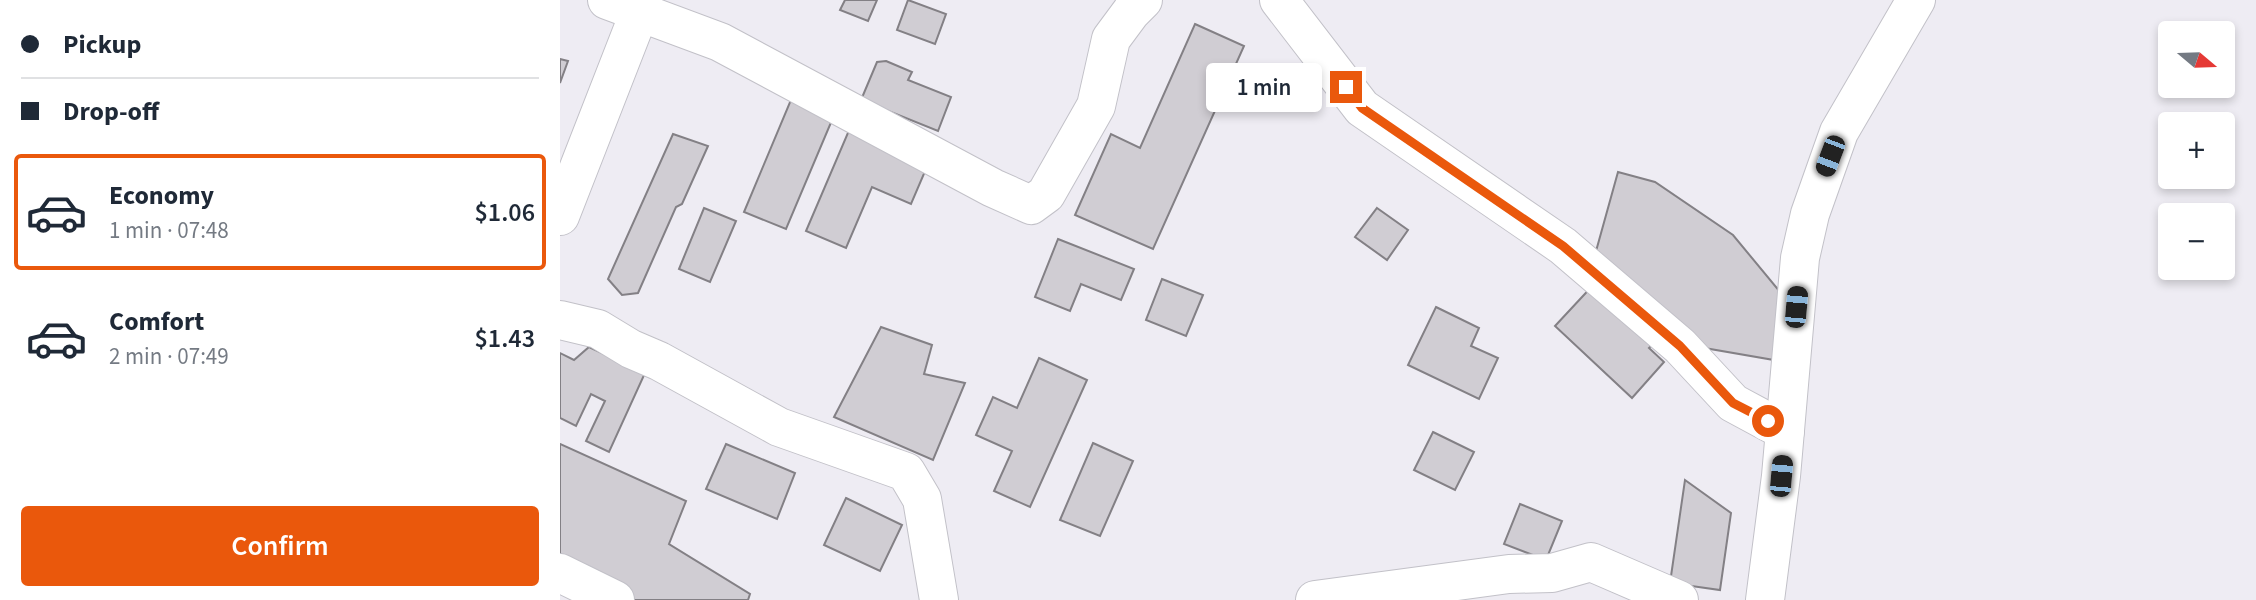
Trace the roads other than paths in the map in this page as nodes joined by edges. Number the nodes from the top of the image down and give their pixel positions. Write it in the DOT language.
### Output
graph roads {
  1 [pos="1143,0"];
  2 [pos="1279,0"];
  3 [pos="1916,0"];
  4 [pos="624,5"];
  5 [pos="560,216"];
  6 [pos="560,320"];
  7 [pos="1785,431"];
  8 [pos="560,573"];
  9 [pos="615,600"];
  10 [pos="939,600"];
  11 [pos="1315,600"];
  12 [pos="1679,600"];
  13 [pos="1765,600"];
  1 -- 4 [label="street"];
  2 -- 7 [label="street"];
  3 -- 7 [label="street"];
  4 -- 5 [label="street"];
  6 -- 10 [label="street"];
  7 -- 13 [label="street"];
  8 -- 9 [label="street"];
  11 -- 12 [label="street"];
}
